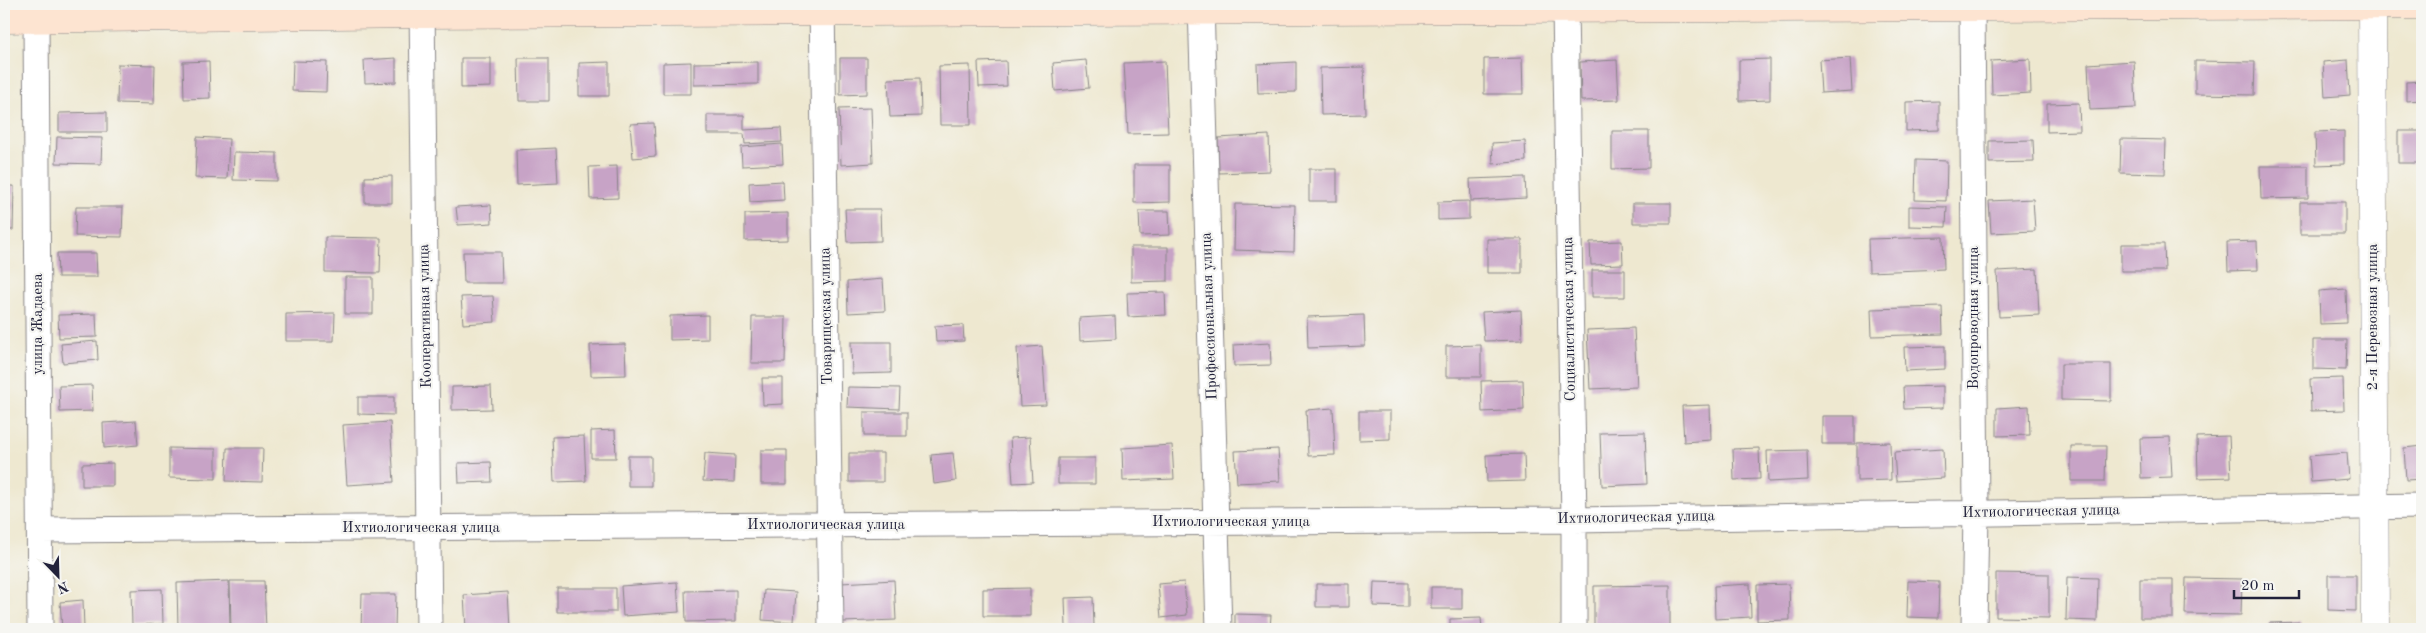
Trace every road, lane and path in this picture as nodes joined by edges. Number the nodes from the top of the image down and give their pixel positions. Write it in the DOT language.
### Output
graph roads {
  1 [pos="2230,5"];
  2 [pos="2372,5"];
  3 [pos="2422,5"];
  4 [pos="1742,6"];
  5 [pos="1972,6"];
  6 [pos="822,8"];
  7 [pos="1201,8"];
  8 [pos="422,9"];
  9 [pos="1565,9"];
  10 [pos="4,19"];
  11 [pos="36,19"];
  12 [pos="2422,506"];
  13 [pos="2374,507"];
  14 [pos="1976,513"];
  15 [pos="1574,520"];
  16 [pos="1216,522"];
  17 [pos="830,525"];
  18 [pos="429,528"];
  19 [pos="40,530"];
  20 [pos="40,629"];
  21 [pos="429,629"];
  22 [pos="831,629"];
  23 [pos="1218,629"];
  24 [pos="1574,629"];
  25 [pos="1974,629"];
  26 [pos="2375,629"];
  1 -- 2 [label="main road"];
  1 -- 5 [label="main road"];
  2 -- 3 [label="main road"];
  2 -- 13 [label="street, 2-я Перевозная улица"];
  4 -- 5 [label="main road"];
  4 -- 9 [label="main road"];
  5 -- 14 [label="street, Водопроводная улица"];
  6 -- 7 [label="main road"];
  6 -- 8 [label="main road"];
  6 -- 17 [label="street, Товарищеская улица"];
  7 -- 9 [label="main road"];
  7 -- 16 [label="street, Профессиональная улица"];
  8 -- 11 [label="main road"];
  8 -- 18 [label="street, Кооперативная улица"];
  9 -- 15 [label="street, Социалистическая улица"];
  10 -- 11 [label="main road"];
  11 -- 19 [label="street, улица Жадаева"];
  12 -- 13 [label="street, Ихтиологическая улица"];
  13 -- 14 [label="street, Ихтиологическая улица"];
  13 -- 26 [label="street, 2-я Перевозная улица"];
  14 -- 15 [label="street, Ихтиологическая улица"];
  14 -- 25 [label="street, Водопроводная улица"];
  15 -- 16 [label="street, Ихтиологическая улица"];
  15 -- 24 [label="street, Социалистическая улица"];
  16 -- 17 [label="street, Ихтиологическая улица"];
  16 -- 23 [label="street, Профессиональная улица"];
  17 -- 18 [label="street, Ихтиологическая улица"];
  17 -- 22 [label="street, Товарищеская улица"];
  18 -- 19 [label="street, Ихтиологическая улица"];
  18 -- 21 [label="street, Кооперативная улица"];
  19 -- 20 [label="street, улица Жадаева"];
}
